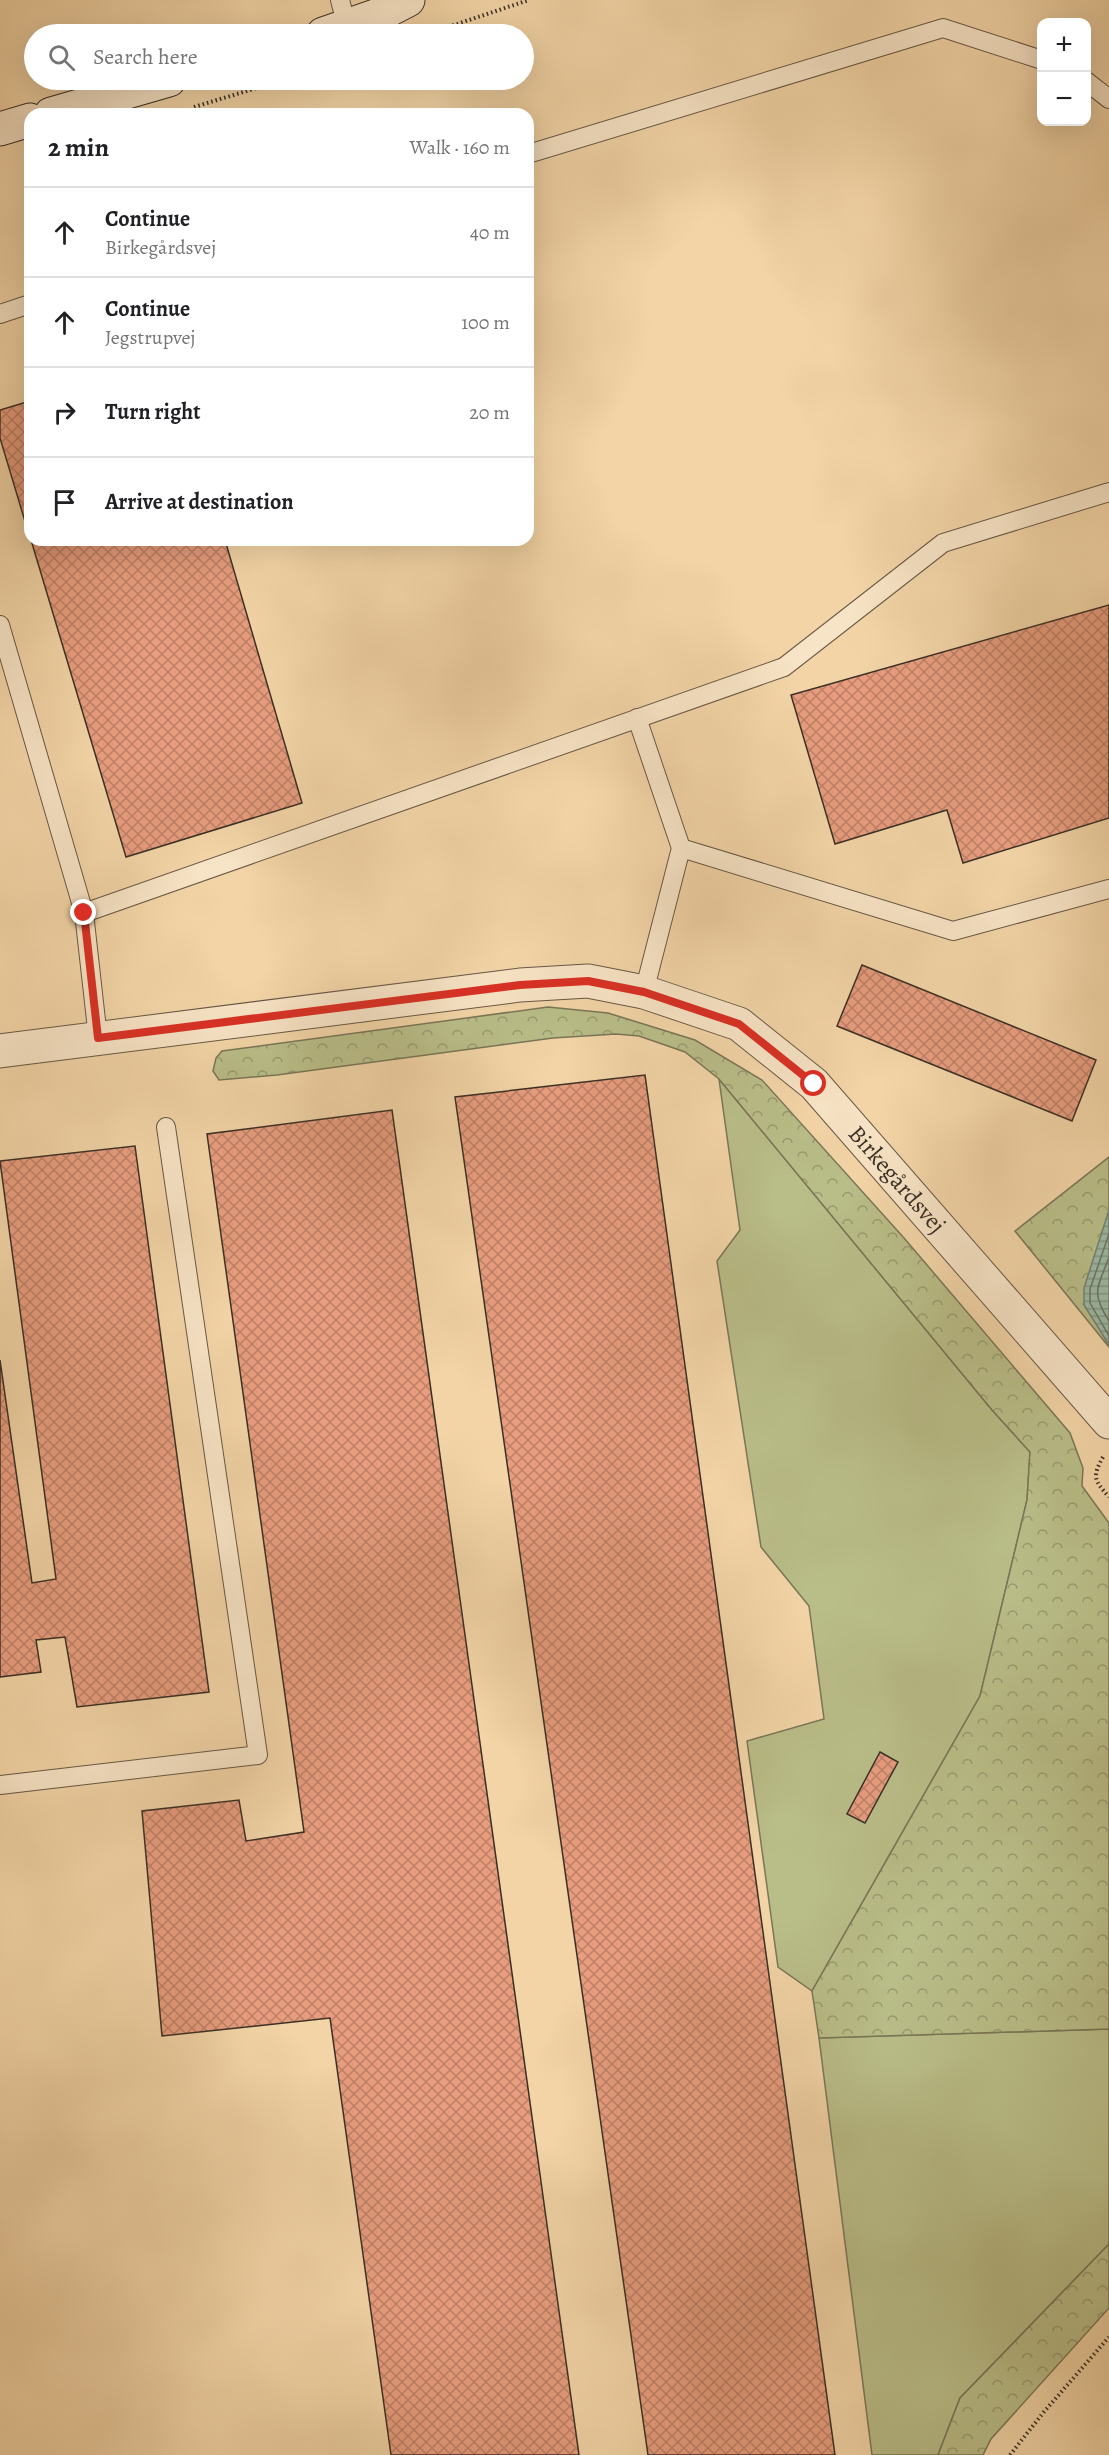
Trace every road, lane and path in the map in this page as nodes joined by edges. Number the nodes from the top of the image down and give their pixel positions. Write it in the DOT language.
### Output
graph roads {
  1 [pos="426,0"];
  2 [pos="529,0"];
  3 [pos="395,7"];
  4 [pos="337,21"];
  5 [pos="457,24"];
  6 [pos="1037,59"];
  7 [pos="1091,85"];
  8 [pos="134,90"];
  9 [pos="250,90"];
  10 [pos="1109,99"];
  11 [pos="193,107"];
  12 [pos="72,108"];
  13 [pos="24,122"];
  14 [pos="0,129"];
  15 [pos="534,152"];
  16 [pos="24,306"];
  17 [pos="0,314"];
  18 [pos="1109,492"];
  19 [pos="0,625"];
  20 [pos="637,718"];
  21 [pos="681,848"];
  22 [pos="1109,889"];
  23 [pos="84,913"];
  24 [pos="644,992"];
  25 [pos="98,1038"];
  26 [pos="0,1051"];
  27 [pos="166,1127"];
  28 [pos="1109,1422"];
  29 [pos="1104,1454"];
  30 [pos="1109,1497"];
  31 [pos="0,1785"];
  32 [pos="1109,2337"];
  33 [pos="1010,2455"];
  1 -- 3 [label="street"];
  2 -- 5 [label="path"];
  3 -- 4 [label="street"];
  6 -- 15 [label="lane"];
  7 -- 10 [label="lane"];
  8 -- 12 [label="street"];
  9 -- 11 [label="path"];
  13 -- 14 [label="street"];
  16 -- 17 [label="lane"];
  18 -- 20 [label="lane"];
  19 -- 23 [label="lane"];
  20 -- 21 [label="lane"];
  20 -- 23 [label="lane"];
  21 -- 22 [label="lane"];
  21 -- 24 [label="lane"];
  23 -- 25 [label="lane"];
  24 -- 25 [label="street, Birkegårdsvej"];
  24 -- 28 [label="street, Birkegårdsvej"];
  25 -- 26 [label="street, Birkegårdsvej"];
  27 -- 31 [label="lane"];
  29 -- 30 [label="path"];
  32 -- 33 [label="path"];
}
